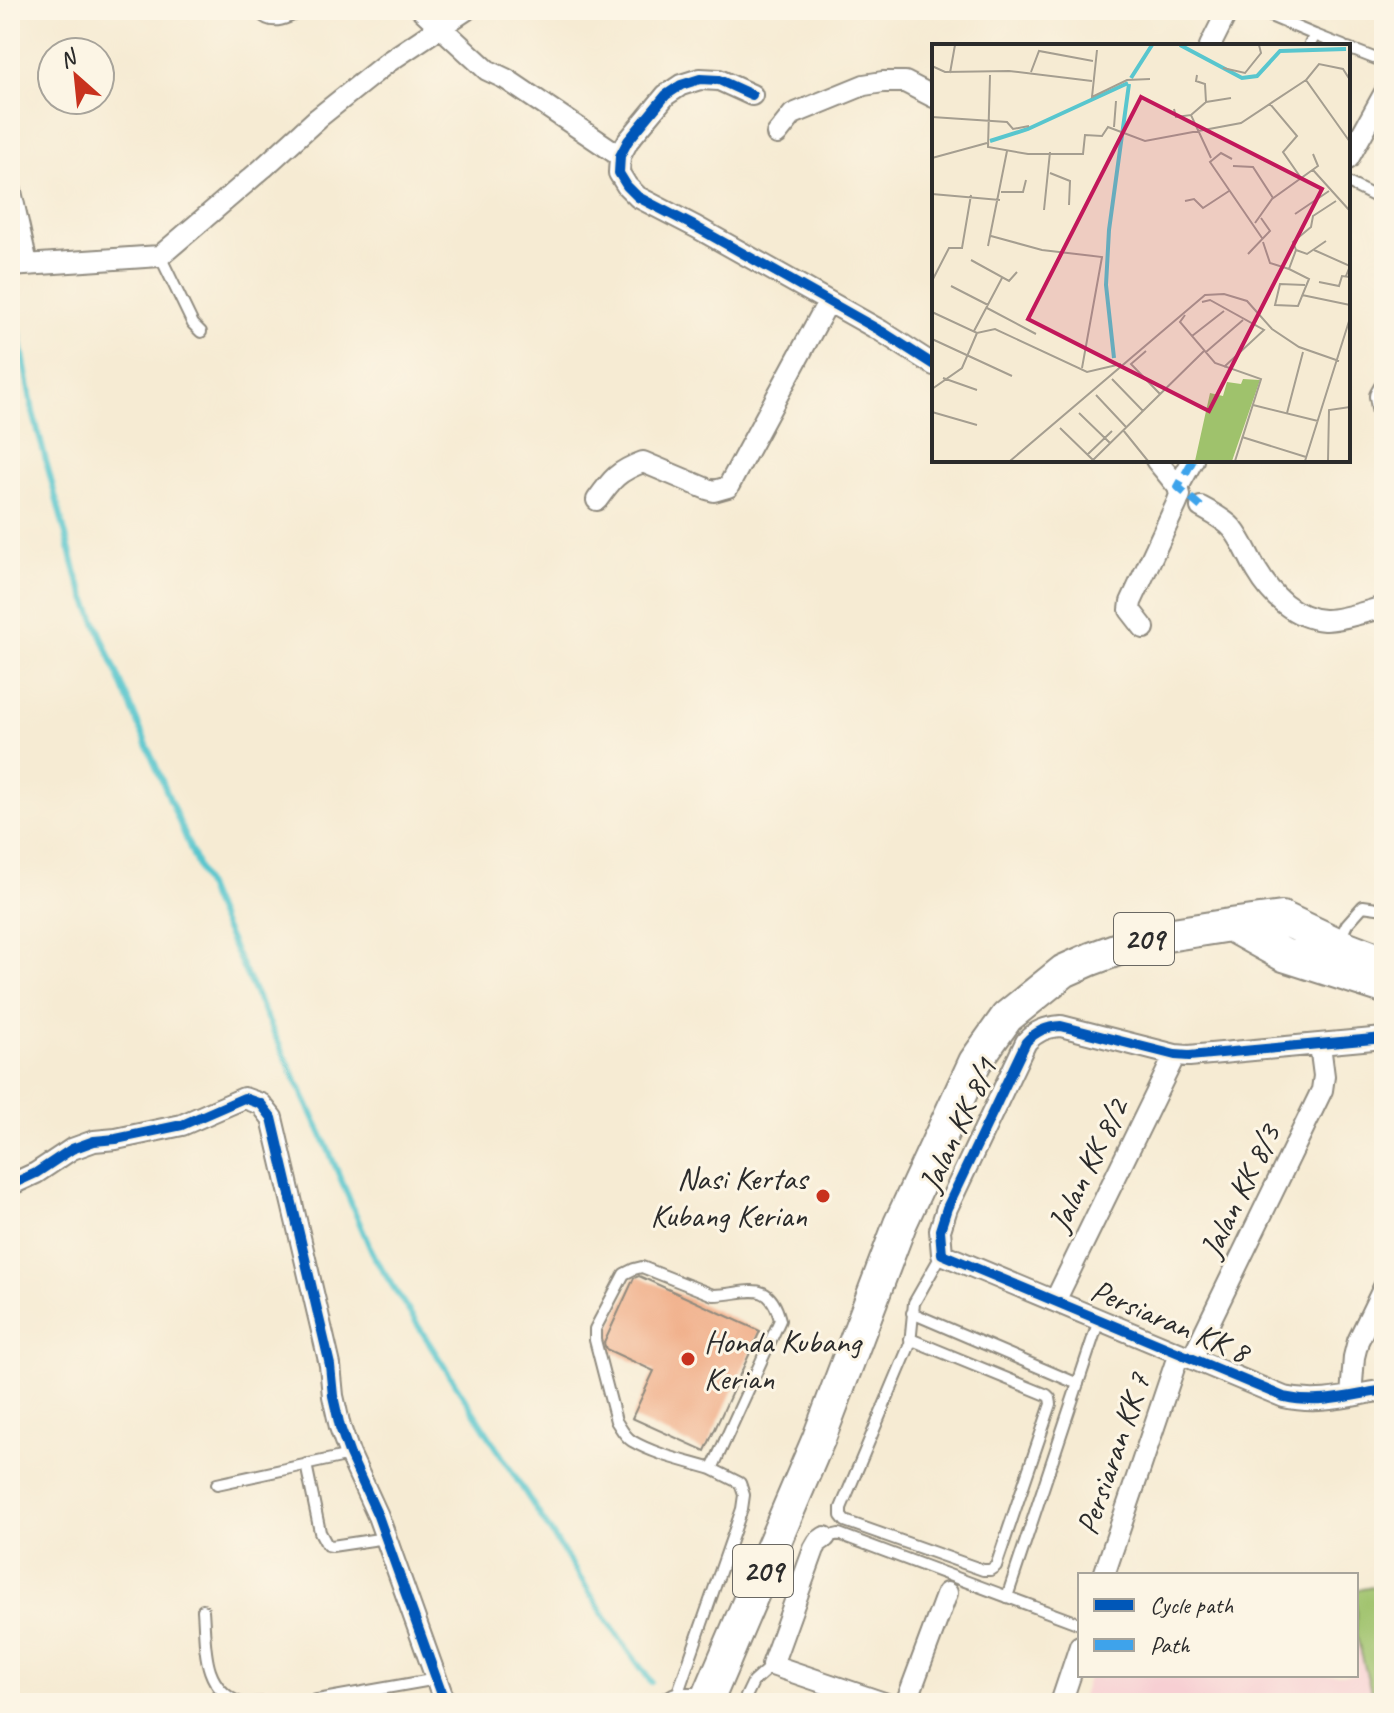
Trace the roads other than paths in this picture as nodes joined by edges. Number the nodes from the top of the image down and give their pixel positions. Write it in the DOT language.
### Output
graph roads {
  1 [pos="264,10"];
  2 [pos="292,10"];
  3 [pos="422,10"];
  4 [pos="466,10"];
  5 [pos="1228,10"];
  6 [pos="1256,10"];
  7 [pos="439,27"];
  8 [pos="1315,35"];
  9 [pos="1211,44"];
  10 [pos="1310,44"];
  11 [pos="1338,44"];
  12 [pos="1350,49"];
  13 [pos="1384,62"];
  14 [pos="1384,94"];
  15 [pos="752,95"];
  16 [pos="932,96"];
  17 [pos="777,134"];
  18 [pos="1350,155"];
  19 [pos="620,156"];
  20 [pos="1350,184"];
  21 [pos="10,187"];
  22 [pos="1384,201"];
  23 [pos="160,256"];
  24 [pos="17,266"];
  25 [pos="828,302"];
  26 [pos="201,332"];
  27 [pos="932,364"];
  28 [pos="1384,389"];
  29 [pos="1384,419"];
  30 [pos="1158,462"];
  31 [pos="1192,462"];
  32 [pos="1178,487"];
  33 [pos="597,500"];
  34 [pos="1201,507"];
  35 [pos="1384,607"];
  36 [pos="1144,628"];
  37 [pos="1384,909"];
  38 [pos="1230,925"];
  39 [pos="1337,944"];
  40 [pos="1384,962"];
  41 [pos="1384,987"];
  42 [pos="1384,1038"];
  43 [pos="1320,1045"];
  44 [pos="1175,1055"];
  45 [pos="10,1185"];
  46 [pos="942,1254"];
  47 [pos="1384,1287"];
  48 [pos="1055,1301"];
  49 [pos="912,1313"];
  50 [pos="1099,1320"];
  51 [pos="910,1339"];
  52 [pos="1185,1356"];
  53 [pos="1078,1384"];
  54 [pos="1384,1390"];
  55 [pos="1351,1396"];
  56 [pos="350,1455"];
  57 [pos="306,1464"];
  58 [pos="712,1469"];
  59 [pos="217,1484"];
  60 [pos="825,1537"];
  61 [pos="386,1538"];
  62 [pos="1105,1573"];
  63 [pos="947,1593"];
  64 [pos="1007,1597"];
  65 [pos="203,1610"];
  66 [pos="1078,1623"];
  67 [pos="1078,1652"];
  68 [pos="772,1665"];
  69 [pos="437,1679"];
  70 [pos="690,1701"];
  71 [pos="240,1703"];
  72 [pos="251,1703"];
  73 [pos="445,1703"];
  74 [pos="743,1703"];
  75 [pos="884,1703"];
  76 [pos="906,1703"];
  77 [pos="1061,1703"];
  1 -- 2 [label="street"];
  3 -- 7 [label="street"];
  4 -- 7 [label="street"];
  5 -- 9 [label="street"];
  6 -- 8 [label="lane"];
  7 -- 19 [label="street"];
  7 -- 23 [label="street"];
  8 -- 10 [label="lane"];
  8 -- 11 [label="lane"];
  12 -- 13 [label="lane"];
  14 -- 18 [label="street"];
  15 -- 19 [label="street"];
  16 -- 17 [label="street"];
  19 -- 25 [label="street"];
  20 -- 22 [label="lane"];
  21 -- 24 [label="street"];
  23 -- 24 [label="street"];
  23 -- 26 [label="lane"];
  25 -- 27 [label="street"];
  25 -- 33 [label="street"];
  28 -- 29 [label="street"];
  30 -- 32 [label="street"];
  31 -- 32 [label="street"];
  32 -- 36 [label="street"];
  34 -- 35 [label="street"];
  37 -- 39 [label="lane"];
  38 -- 39 [label="main road, 209"];
  38 -- 41 [label="main road"];
  38 -- 70 [label="main road, 209"];
  39 -- 40 [label="main road, 209"];
  42 -- 43 [label="street"];
  43 -- 44 [label="street"];
  43 -- 52 [label="street, Jalan KK 8/3"];
  44 -- 46 [label="street, Jalan KK 8/1"];
  44 -- 48 [label="street, Jalan KK 8/2"];
  45 -- 56 [label="street"];
  46 -- 48 [label="street, Persiaran KK 8"];
  46 -- 49 [label="lane"];
  47 -- 55 [label="street"];
  48 -- 50 [label="street, Persiaran KK 8"];
  49 -- 51 [label="lane"];
  49 -- 53 [label="lane"];
  50 -- 52 [label="street, Persiaran KK 8"];
  50 -- 53 [label="lane"];
  51 -- 51 [label="lane"];
  52 -- 55 [label="street, Persiaran KK 8"];
  52 -- 62 [label="street, Persiaran KK 7"];
  53 -- 64 [label="lane"];
  54 -- 55 [label="street, Persiaran KK 8"];
  56 -- 57 [label="lane"];
  56 -- 61 [label="street"];
  57 -- 59 [label="lane"];
  57 -- 61 [label="lane"];
  58 -- 58 [label="lane"];
  58 -- 70 [label="lane"];
  60 -- 64 [label="lane"];
  60 -- 68 [label="street"];
  61 -- 69 [label="street"];
  63 -- 76 [label="street"];
  64 -- 66 [label="lane"];
  65 -- 71 [label="lane"];
  67 -- 77 [label="street"];
  68 -- 74 [label="lane"];
  68 -- 75 [label="street"];
  69 -- 72 [label="lane"];
  69 -- 73 [label="street"];
}
